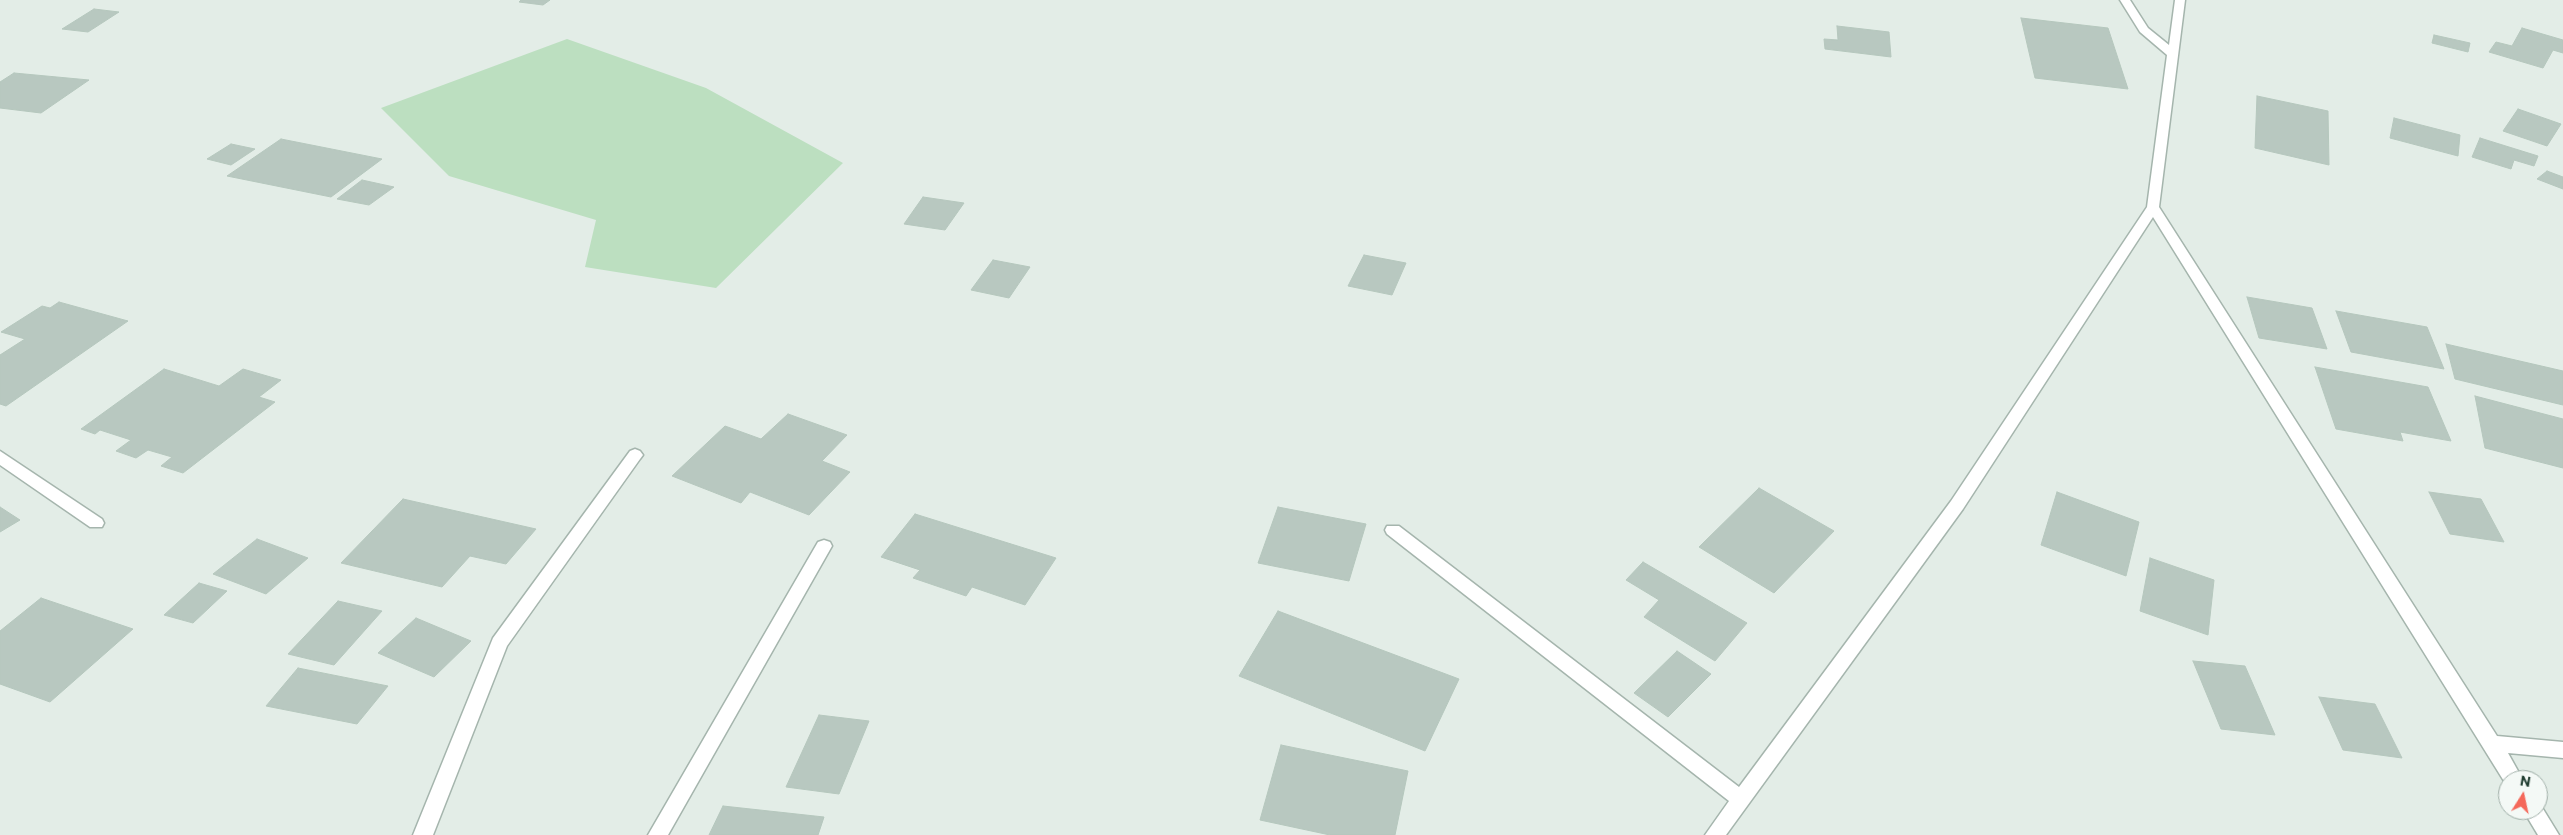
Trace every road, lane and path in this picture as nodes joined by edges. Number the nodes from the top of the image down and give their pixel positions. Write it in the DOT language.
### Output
graph roads {
  1 [pos="2125,0"];
  2 [pos="2180,0"];
  3 [pos="2171,53"];
  4 [pos="2153,207"];
  5 [pos="635,455"];
  6 [pos="0,457"];
  7 [pos="96,523"];
  8 [pos="1393,530"];
  9 [pos="824,546"];
  10 [pos="2491,744"];
  11 [pos="2563,750"];
  12 [pos="2508,770"];
  13 [pos="1742,799"];
  14 [pos="2539,820"];
  15 [pos="423,835"];
  16 [pos="658,835"];
  17 [pos="1715,835"];
  18 [pos="2549,835"];
  1 -- 3 [label="street"];
  2 -- 3 [label="street"];
  3 -- 4 [label="street"];
  4 -- 10 [label="street"];
  4 -- 13 [label="street"];
  5 -- 15 [label="street"];
  6 -- 7 [label="street"];
  8 -- 13 [label="street"];
  9 -- 16 [label="street"];
  10 -- 11 [label="street"];
  10 -- 12 [label="street"];
  13 -- 17 [label="street"];
  14 -- 18 [label="street"];
}
